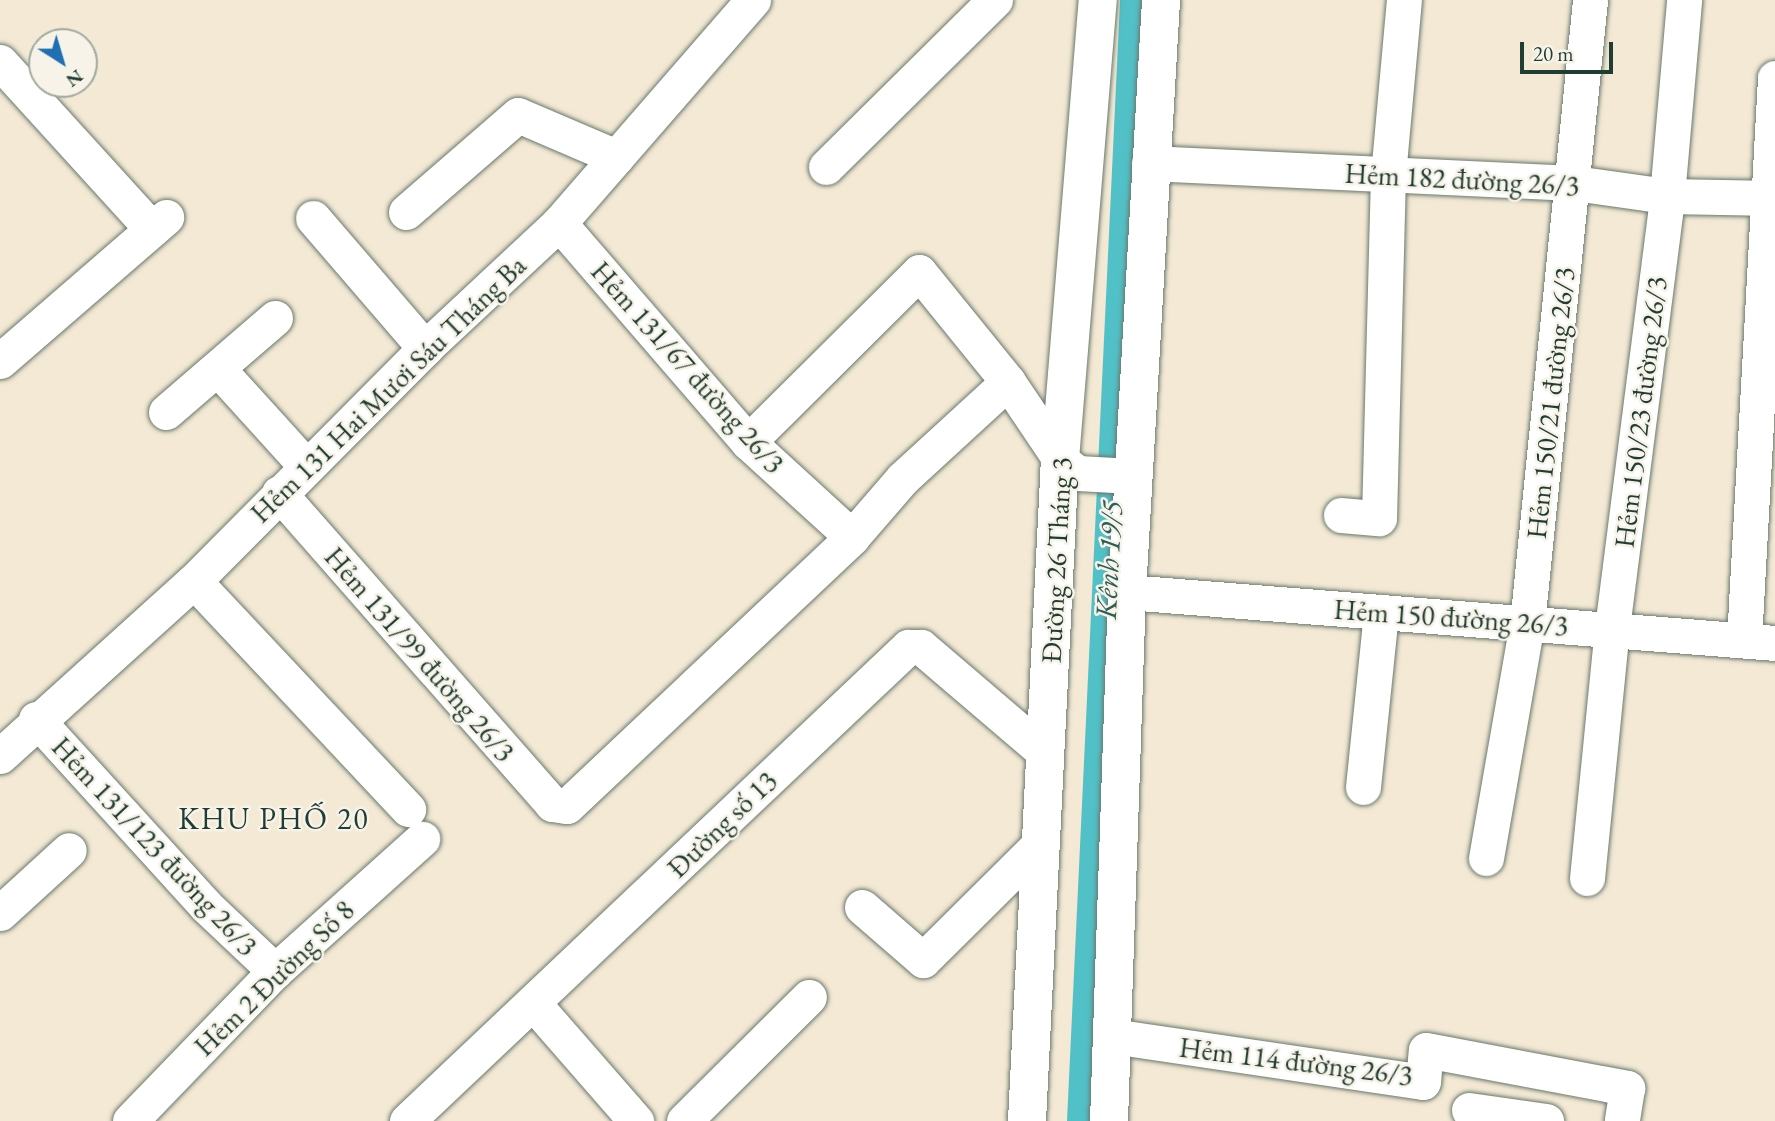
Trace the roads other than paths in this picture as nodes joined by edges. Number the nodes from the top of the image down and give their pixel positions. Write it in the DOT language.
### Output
graph roads {
  1 [pos="753,0"];
  2 [pos="995,0"];
  3 [pos="1098,0"];
  4 [pos="1161,0"];
  5 [pos="1404,0"];
  6 [pos="1590,0"];
  7 [pos="1684,0"];
  8 [pos="0,62"];
  9 [pos="1775,78"];
  10 [pos="616,157"];
  11 [pos="1149,163"];
  12 [pos="826,167"];
  13 [pos="1388,175"];
  14 [pos="1574,183"];
  15 [pos="1667,196"];
  16 [pos="1771,197"];
  17 [pos="405,212"];
  18 [pos="313,218"];
  19 [pos="559,223"];
  20 [pos="275,318"];
  21 [pos="425,348"];
  22 [pos="0,361"];
  23 [pos="218,369"];
  24 [pos="1008,382"];
  25 [pos="166,412"];
  26 [pos="748,442"];
  27 [pos="306,466"];
  28 [pos="1069,466"];
  29 [pos="1126,476"];
  30 [pos="279,493"];
  31 [pos="1341,514"];
  32 [pos="852,537"];
  33 [pos="194,581"];
  34 [pos="1127,592"];
  35 [pos="1381,612"];
  36 [pos="1527,624"];
  37 [pos="1612,628"];
  38 [pos="1759,642"];
  39 [pos="36,719"];
  40 [pos="1045,754"];
  41 [pos="0,756"];
  42 [pos="1363,786"];
  43 [pos="1041,843"];
  44 [pos="69,850"];
  45 [pos="1486,858"];
  46 [pos="1587,878"];
  47 [pos="862,907"];
  48 [pos="0,913"];
  49 [pos="275,971"];
  50 [pos="809,997"];
  51 [pos="533,1003"];
  52 [pos="1112,1036"];
  53 [pos="1476,1059"];
  54 [pos="1468,1116"];
  55 [pos="130,1121"];
  56 [pos="407,1121"];
  57 [pos="636,1121"];
  58 [pos="684,1121"];
  59 [pos="1027,1121"];
  60 [pos="1109,1121"];
  61 [pos="1546,1121"];
  62 [pos="1622,1121"];
  1 -- 10 [label="street, Hẻm 131 Hai Mươi Sáu Tháng Ba"];
  2 -- 12 [label="street"];
  3 -- 28 [label="street, Đường 26 Tháng 3"];
  4 -- 11 [label="street"];
  5 -- 13 [label="street"];
  6 -- 14 [label="street, Hẻm 150/21 đường 26/3"];
  7 -- 15 [label="street, Hẻm 150/23 đường 26/3"];
  8 -- 22 [label="street"];
  9 -- 16 [label="street"];
  10 -- 17 [label="street"];
  10 -- 19 [label="street, Hẻm 131 Hai Mươi Sáu Tháng Ba"];
  11 -- 13 [label="street, Hẻm 182 đường 26/3"];
  11 -- 29 [label="street"];
  13 -- 14 [label="street, Hẻm 182 đường 26/3"];
  13 -- 31 [label="street"];
  14 -- 15 [label="street, Hẻm 182 đường 26/3"];
  14 -- 36 [label="street, Hẻm 150/21 đường 26/3"];
  15 -- 16 [label="street, Hẻm 182 đường 26/3"];
  15 -- 37 [label="street, Hẻm 150/23 đường 26/3"];
  16 -- 38 [label="street"];
  18 -- 21 [label="street"];
  19 -- 21 [label="street, Hẻm 131 Hai Mươi Sáu Tháng Ba"];
  19 -- 26 [label="street, Hẻm 131/67 đường 26/3"];
  20 -- 23 [label="street"];
  21 -- 27 [label="street, Hẻm 131 Hai Mươi Sáu Tháng Ba"];
  23 -- 25 [label="street"];
  23 -- 27 [label="street"];
  24 -- 26 [label="street"];
  24 -- 28 [label="street"];
  24 -- 32 [label="street"];
  26 -- 32 [label="street, Hẻm 131/67 đường 26/3"];
  27 -- 30 [label="street, Hẻm 131 Hai Mươi Sáu Tháng Ba"];
  28 -- 29 [label="street"];
  28 -- 40 [label="street, Đường 26 Tháng 3"];
  29 -- 34 [label="street"];
  30 -- 32 [label="street, Hẻm 131/99 đường 26/3"];
  30 -- 33 [label="street, Hẻm 131 Hai Mươi Sáu Tháng Ba"];
  33 -- 39 [label="street, Hẻm 131 Hai Mươi Sáu Tháng Ba"];
  33 -- 49 [label="street, Hẻm 2 Đường Số 8"];
  34 -- 35 [label="street, Hẻm 150 đường 26/3"];
  34 -- 52 [label="street"];
  35 -- 36 [label="street, Hẻm 150 đường 26/3"];
  35 -- 42 [label="street"];
  36 -- 37 [label="street, Hẻm 150 đường 26/3"];
  36 -- 45 [label="street, Hẻm 150/21 đường 26/3"];
  37 -- 38 [label="street, Hẻm 150 đường 26/3"];
  37 -- 46 [label="street, Hẻm 150/23 đường 26/3"];
  39 -- 41 [label="street, Hẻm 131 Hai Mươi Sáu Tháng Ba"];
  39 -- 49 [label="street, Hẻm 131/123 đường 26/3"];
  40 -- 43 [label="street, Đường 26 Tháng 3"];
  40 -- 51 [label="street, Đường số 13"];
  43 -- 47 [label="street"];
  43 -- 59 [label="street, Đường 26 Tháng 3"];
  44 -- 48 [label="street"];
  49 -- 55 [label="street, Hẻm 2 Đường Số 8"];
  50 -- 58 [label="street"];
  51 -- 56 [label="street, Đường số 13"];
  51 -- 57 [label="street"];
  52 -- 53 [label="street, Hẻm 114 đường 26/3"];
  52 -- 60 [label="street"];
  53 -- 54 [label="street"];
  53 -- 62 [label="street, Hẻm 114 đường 26/3"];
  54 -- 61 [label="street"];
}
